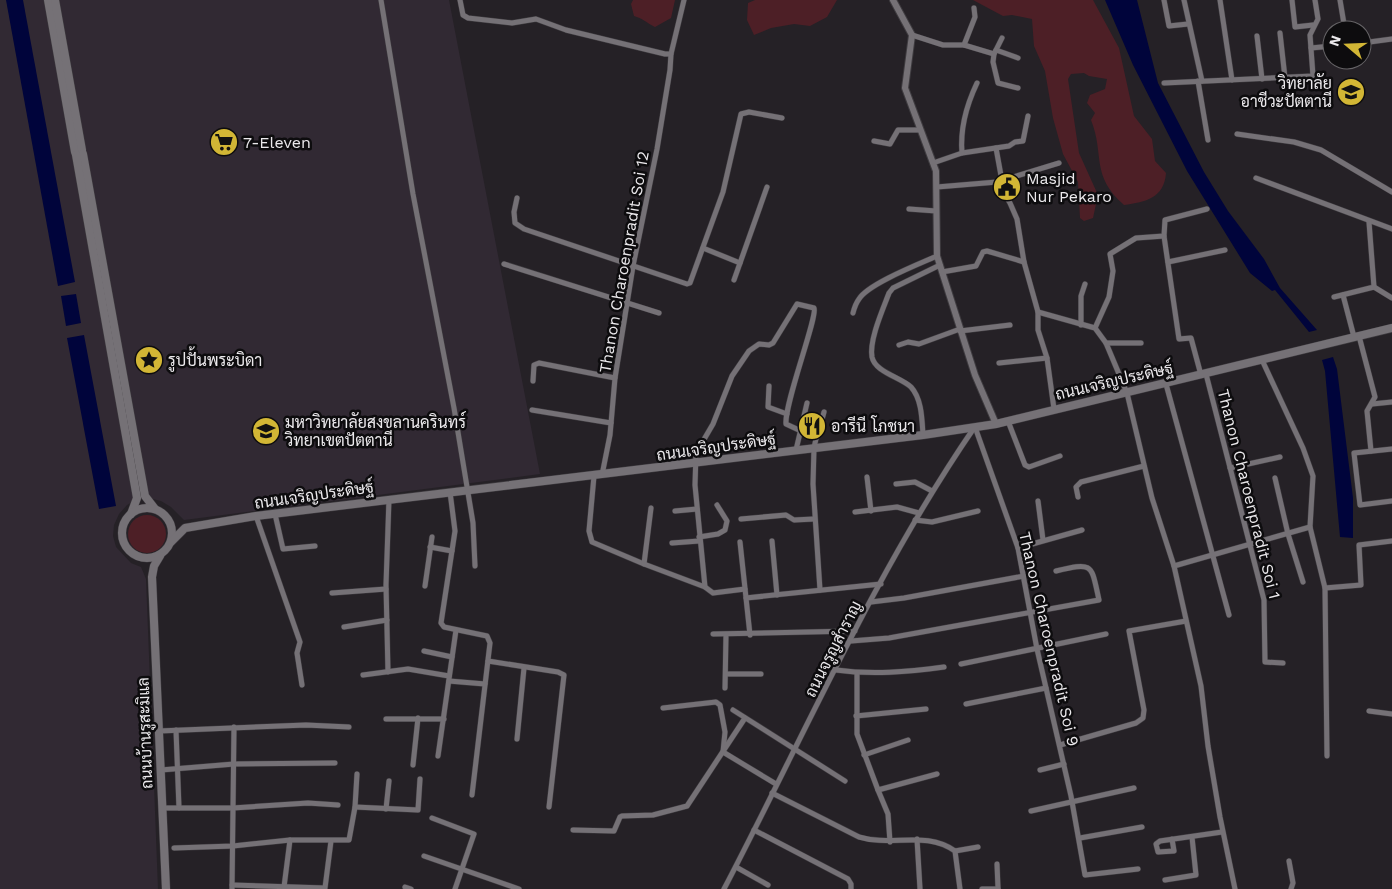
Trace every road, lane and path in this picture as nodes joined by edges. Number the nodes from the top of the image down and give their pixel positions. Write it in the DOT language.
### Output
graph roads {
  1 [pos="48,0"];
  2 [pos="55,0"];
  3 [pos="381,0"];
  4 [pos="460,0"];
  5 [pos="684,0"];
  6 [pos="893,0"];
  7 [pos="1164,0"];
  8 [pos="1184,0"];
  9 [pos="1220,0"];
  10 [pos="1292,0"];
  11 [pos="1317,0"];
  12 [pos="1340,0"];
  13 [pos="974,8"];
  14 [pos="1343,20"];
  15 [pos="1188,24"];
  16 [pos="1313,25"];
  17 [pos="1280,33"];
  18 [pos="912,35"];
  19 [pos="1256,36"];
  20 [pos="1002,38"];
  21 [pos="1392,39"];
  22 [pos="1372,42"];
  23 [pos="964,45"];
  24 [pos="1322,47"];
  25 [pos="1310,48"];
  26 [pos="995,52"];
  27 [pos="671,54"];
  28 [pos="1018,58"];
  29 [pos="1285,78"];
  30 [pos="1262,79"];
  31 [pos="1232,80"];
  32 [pos="1200,81"];
  33 [pos="977,83"];
  34 [pos="1164,83"];
  35 [pos="1018,88"];
  36 [pos="1028,116"];
  37 [pos="782,118"];
  38 [pos="920,130"];
  39 [pos="1237,134"];
  40 [pos="1208,140"];
  41 [pos="874,141"];
  42 [pos="996,148"];
  43 [pos="79,152"];
  44 [pos="962,153"];
  45 [pos="933,163"];
  46 [pos="1059,163"];
  47 [pos="1256,178"];
  48 [pos="999,181"];
  49 [pos="767,187"];
  50 [pos="937,187"];
  51 [pos="1392,192"];
  52 [pos="516,198"];
  53 [pos="910,209"];
  54 [pos="1207,209"];
  55 [pos="936,211"];
  56 [pos="1369,222"];
  57 [pos="1392,230"];
  58 [pos="1164,236"];
  59 [pos="703,248"];
  60 [pos="1225,250"];
  61 [pos="937,256"];
  62 [pos="1024,262"];
  63 [pos="1168,262"];
  64 [pos="740,263"];
  65 [pos="504,264"];
  66 [pos="633,266"];
  67 [pos="941,269"];
  68 [pos="734,280"];
  69 [pos="1085,284"];
  70 [pos="1374,287"];
  71 [pos="1343,294"];
  72 [pos="1334,297"];
  73 [pos="1392,298"];
  74 [pos="628,302"];
  75 [pos="1038,312"];
  76 [pos="660,313"];
  77 [pos="853,313"];
  78 [pos="1082,324"];
  79 [pos="1010,325"];
  80 [pos="1095,328"];
  81 [pos="1392,328"];
  82 [pos="960,330"];
  83 [pos="1356,336"];
  84 [pos="1106,343"];
  85 [pos="1141,343"];
  86 [pos="900,345"];
  87 [pos="1047,358"];
  88 [pos="1262,360"];
  89 [pos="999,363"];
  90 [pos="1204,374"];
  91 [pos="615,378"];
  92 [pos="533,381"];
  93 [pos="1166,384"];
  94 [pos="769,386"];
  95 [pos="1127,393"];
  96 [pos="1392,402"];
  97 [pos="807,403"];
  98 [pos="1372,404"];
  99 [pos="1054,409"];
  100 [pos="532,410"];
  101 [pos="824,412"];
  102 [pos="787,414"];
  103 [pos="1008,421"];
  104 [pos="611,423"];
  105 [pos="821,423"];
  106 [pos="996,424"];
  107 [pos="975,427"];
  108 [pos="800,432"];
  109 [pos="923,435"];
  110 [pos="814,448"];
  111 [pos="1392,449"];
  112 [pos="796,450"];
  113 [pos="1370,451"];
  114 [pos="1060,456"];
  115 [pos="1280,456"];
  116 [pos="695,463"];
  117 [pos="1144,466"];
  118 [pos="1230,468"];
  119 [pos="598,476"];
  120 [pos="867,477"];
  121 [pos="1275,478"];
  122 [pos="896,484"];
  123 [pos="467,490"];
  124 [pos="932,491"];
  125 [pos="450,492"];
  126 [pos="1078,497"];
  127 [pos="389,499"];
  128 [pos="1038,501"];
  129 [pos="1392,501"];
  130 [pos="717,505"];
  131 [pos="651,508"];
  132 [pos="156,509"];
  133 [pos="697,509"];
  134 [pos="675,511"];
  135 [pos="871,511"];
  136 [pos="978,511"];
  137 [pos="855,512"];
  138 [pos="919,513"];
  139 [pos="131,514"];
  140 [pos="275,514"];
  141 [pos="256,516"];
  142 [pos="741,519"];
  143 [pos="814,519"];
  144 [pos="169,520"];
  145 [pos="915,520"];
  146 [pos="185,528"];
  147 [pos="1310,528"];
  148 [pos="1082,530"];
  149 [pos="1288,534"];
  150 [pos="432,537"];
  151 [pos="699,539"];
  152 [pos="1043,540"];
  153 [pos="772,541"];
  154 [pos="1392,541"];
  155 [pos="171,542"];
  156 [pos="740,542"];
  157 [pos="672,543"];
  158 [pos="1250,544"];
  159 [pos="314,546"];
  160 [pos="430,547"];
  161 [pos="1018,548"];
  162 [pos="452,551"];
  163 [pos="1212,555"];
  164 [pos="160,556"];
  165 [pos="138,557"];
  166 [pos="644,564"];
  167 [pos="475,566"];
  168 [pos="1174,566"];
  169 [pos="1056,570"];
  170 [pos="1024,576"];
  171 [pos="152,577"];
  172 [pos="1303,582"];
  173 [pos="881,584"];
  174 [pos="425,586"];
  175 [pos="704,587"];
  176 [pos="1325,588"];
  177 [pos="386,589"];
  178 [pos="745,589"];
  179 [pos="820,590"];
  180 [pos="332,593"];
  181 [pos="777,595"];
  182 [pos="746,598"];
  183 [pos="871,602"];
  184 [pos="1030,612"];
  185 [pos="1228,615"];
  186 [pos="387,620"];
  187 [pos="1186,621"];
  188 [pos="344,627"];
  189 [pos="456,630"];
  190 [pos="855,631"];
  191 [pos="713,634"];
  192 [pos="1106,634"];
  193 [pos="726,635"];
  194 [pos="750,635"];
  195 [pos="850,642"];
  196 [pos="1037,649"];
  197 [pos="424,651"];
  198 [pos="452,658"];
  199 [pos="488,662"];
  200 [pos="1283,663"];
  201 [pos="962,664"];
  202 [pos="944,667"];
  203 [pos="524,668"];
  204 [pos="836,670"];
  205 [pos="388,672"];
  206 [pos="857,673"];
  207 [pos="726,674"];
  208 [pos="761,674"];
  209 [pos="363,675"];
  210 [pos="449,679"];
  211 [pos="485,684"];
  212 [pos="302,685"];
  213 [pos="726,688"];
  214 [pos="1046,688"];
  215 [pos="966,704"];
  216 [pos="663,708"];
  217 [pos="926,708"];
  218 [pos="733,710"];
  219 [pos="1369,711"];
  220 [pos="1392,714"];
  221 [pos="856,716"];
  222 [pos="418,718"];
  223 [pos="745,718"];
  224 [pos="386,719"];
  225 [pos="444,719"];
  226 [pos="234,727"];
  227 [pos="349,728"];
  228 [pos="159,730"];
  229 [pos="176,730"];
  230 [pos="517,739"];
  231 [pos="908,740"];
  232 [pos="1060,745"];
  233 [pos="796,748"];
  234 [pos="723,752"];
  235 [pos="864,755"];
  236 [pos="438,756"];
  237 [pos="1327,756"];
  238 [pos="335,763"];
  239 [pos="234,764"];
  240 [pos="1064,764"];
  241 [pos="413,765"];
  242 [pos="178,769"];
  243 [pos="160,770"];
  244 [pos="1040,770"];
  245 [pos="357,774"];
  246 [pos="937,774"];
  247 [pos="420,779"];
  248 [pos="389,781"];
  249 [pos="845,781"];
  250 [pos="776,784"];
  251 [pos="1134,788"];
  252 [pos="878,790"];
  253 [pos="772,793"];
  254 [pos="472,795"];
  255 [pos="1072,802"];
  256 [pos="338,805"];
  257 [pos="355,807"];
  258 [pos="549,807"];
  259 [pos="162,808"];
  260 [pos="179,808"];
  261 [pos="233,808"];
  262 [pos="386,809"];
  263 [pos="1031,811"];
  264 [pos="432,818"];
  265 [pos="1142,827"];
  266 [pos="573,830"];
  267 [pos="754,830"];
  268 [pos="1222,832"];
  269 [pos="1192,837"];
  270 [pos="1080,838"];
  271 [pos="917,839"];
  272 [pos="1172,839"];
  273 [pos="290,840"];
  274 [pos="331,841"];
  275 [pos="890,842"];
  276 [pos="233,846"];
  277 [pos="978,847"];
  278 [pos="174,848"];
  279 [pos="955,851"];
  280 [pos="424,856"];
  281 [pos="1289,860"];
  282 [pos="997,864"];
  283 [pos="736,866"];
  284 [pos="462,868"];
  285 [pos="1138,869"];
  286 [pos="1165,880"];
  287 [pos="768,885"];
  288 [pos="232,887"];
  289 [pos="284,887"];
  290 [pos="405,887"];
  291 [pos="998,888"];
  292 [pos="166,889"];
  293 [pos="411,889"];
  294 [pos="455,889"];
  295 [pos="519,889"];
  296 [pos="724,889"];
  297 [pos="851,889"];
  298 [pos="920,889"];
  299 [pos="960,889"];
  300 [pos="982,889"];
  301 [pos="1235,889"];
  302 [pos="1291,889"];
  1 -- 43 [label="main road"];
  2 -- 43 [label="main road"];
  3 -- 123 [label="street"];
  4 -- 27 [label="street"];
  5 -- 27 [label="street, Thanon Charoenpradit Soi 12"];
  6 -- 18 [label="street"];
  7 -- 15 [label="street"];
  8 -- 15 [label="street"];
  9 -- 31 [label="street"];
  10 -- 16 [label="street"];
  11 -- 16 [label="street"];
  12 -- 14 [label="street"];
  13 -- 23 [label="street"];
  15 -- 32 [label="street"];
  16 -- 25 [label="street"];
  17 -- 29 [label="street"];
  18 -- 23 [label="street"];
  18 -- 38 [label="street"];
  19 -- 30 [label="street"];
  20 -- 26 [label="street"];
  21 -- 22 [label="street"];
  23 -- 26 [label="street"];
  24 -- 25 [label="street"];
  25 -- 29 [label="street"];
  26 -- 28 [label="street"];
  26 -- 35 [label="street"];
  27 -- 66 [label="street, Thanon Charoenpradit Soi 12"];
  29 -- 30 [label="street"];
  30 -- 31 [label="street"];
  31 -- 32 [label="street"];
  32 -- 34 [label="street"];
  32 -- 40 [label="street"];
  33 -- 44 [label="street"];
  36 -- 42 [label="street"];
  37 -- 59 [label="street"];
  38 -- 41 [label="street"];
  38 -- 45 [label="street"];
  39 -- 51 [label="street"];
  42 -- 44 [label="street"];
  42 -- 48 [label="street"];
  43 -- 132 [label="main road"];
  43 -- 139 [label="main road"];
  44 -- 45 [label="street"];
  45 -- 50 [label="street"];
  46 -- 48 [label="street"];
  47 -- 56 [label="street"];
  48 -- 50 [label="street"];
  48 -- 62 [label="street"];
  49 -- 64 [label="street"];
  50 -- 55 [label="street"];
  52 -- 66 [label="street"];
  53 -- 55 [label="street"];
  54 -- 58 [label="street"];
  55 -- 61 [label="street"];
  56 -- 57 [label="street"];
  56 -- 70 [label="street"];
  58 -- 63 [label="street"];
  58 -- 80 [label="street"];
  59 -- 64 [label="street"];
  59 -- 66 [label="street"];
  60 -- 63 [label="street"];
  61 -- 67 [label="street"];
  61 -- 77 [label="street"];
  62 -- 67 [label="street"];
  62 -- 75 [label="street"];
  63 -- 90 [label="street, Thanon Charoenpradit Soi 1"];
  64 -- 68 [label="street"];
  65 -- 74 [label="street"];
  66 -- 74 [label="street, Thanon Charoenpradit Soi 12"];
  67 -- 82 [label="street"];
  67 -- 109 [label="street"];
  69 -- 78 [label="street"];
  70 -- 71 [label="street"];
  70 -- 73 [label="street"];
  71 -- 72 [label="street"];
  71 -- 83 [label="street"];
  74 -- 76 [label="street"];
  74 -- 91 [label="street, Thanon Charoenpradit Soi 12"];
  75 -- 78 [label="street"];
  75 -- 87 [label="street"];
  78 -- 80 [label="street"];
  79 -- 82 [label="street"];
  80 -- 84 [label="street"];
  81 -- 83 [label="main road, ถนนเจริญประดิษฐ์"];
  82 -- 86 [label="street"];
  82 -- 106 [label="street"];
  83 -- 88 [label="main road, ถนนเจริญประดิษฐ์"];
  83 -- 98 [label="street"];
  84 -- 85 [label="street"];
  84 -- 95 [label="street"];
  87 -- 89 [label="street"];
  87 -- 99 [label="street"];
  88 -- 90 [label="main road, ถนนเจริญประดิษฐ์"];
  88 -- 147 [label="street"];
  90 -- 93 [label="main road, ถนนเจริญประดิษฐ์"];
  90 -- 118 [label="street, Thanon Charoenpradit Soi 1"];
  91 -- 92 [label="street"];
  91 -- 104 [label="street, Thanon Charoenpradit Soi 12"];
  93 -- 95 [label="main road, ถนนเจริญประดิษฐ์"];
  93 -- 163 [label="street"];
  94 -- 102 [label="street"];
  95 -- 99 [label="main road, ถนนเจริญประดิษฐ์"];
  95 -- 117 [label="street"];
  96 -- 98 [label="street"];
  97 -- 108 [label="street"];
  98 -- 113 [label="street"];
  99 -- 103 [label="main road, ถนนเจริญประดิษฐ์"];
  100 -- 104 [label="street"];
  101 -- 105 [label="street"];
  102 -- 108 [label="street"];
  102 -- 116 [label="street"];
  103 -- 106 [label="main road, ถนนเจริญประดิษฐ์"];
  103 -- 114 [label="street"];
  104 -- 119 [label="street, Thanon Charoenpradit Soi 12"];
  106 -- 107 [label="main road, ถนนเจริญประดิษฐ์"];
  107 -- 109 [label="main road, ถนนเจริญประดิษฐ์"];
  107 -- 124 [label="street, ถนนจรูญสำราญ"];
  107 -- 161 [label="street, Thanon Charoenpradit Soi 9"];
  108 -- 110 [label="street"];
  108 -- 112 [label="street"];
  109 -- 110 [label="main road, ถนนเจริญประดิษฐ์"];
  110 -- 112 [label="main road, ถนนเจริญประดิษฐ์"];
  110 -- 143 [label="street"];
  111 -- 113 [label="street"];
  112 -- 116 [label="main road, ถนนเจริญประดิษฐ์"];
  113 -- 129 [label="street"];
  115 -- 118 [label="street"];
  116 -- 119 [label="main road, ถนนเจริญประดิษฐ์"];
  116 -- 133 [label="street"];
  117 -- 126 [label="street"];
  117 -- 168 [label="street"];
  118 -- 158 [label="street, Thanon Charoenpradit Soi 1"];
  119 -- 123 [label="main road, ถนนเจริญประดิษฐ์"];
  119 -- 166 [label="street, Thanon Charoenpradit Soi 12"];
  120 -- 135 [label="street"];
  121 -- 149 [label="street"];
  122 -- 124 [label="street"];
  123 -- 125 [label="main road, ถนนเจริญประดิษฐ์"];
  123 -- 167 [label="street"];
  124 -- 138 [label="street, ถนนจรูญสำราญ"];
  125 -- 127 [label="main road, ถนนเจริญประดิษฐ์"];
  125 -- 162 [label="street"];
  127 -- 140 [label="main road, ถนนเจริญประดิษฐ์"];
  127 -- 177 [label="street"];
  128 -- 152 [label="street"];
  130 -- 151 [label="street"];
  131 -- 166 [label="street"];
  132 -- 139 [label="main road"];
  132 -- 144 [label="main road"];
  133 -- 134 [label="street"];
  133 -- 151 [label="street"];
  135 -- 137 [label="street"];
  135 -- 138 [label="street"];
  136 -- 145 [label="street"];
  138 -- 145 [label="street, ถนนจรูญสำราญ"];
  139 -- 165 [label="main road"];
  140 -- 141 [label="main road, ถนนเจริญประดิษฐ์"];
  140 -- 159 [label="street"];
  141 -- 146 [label="main road, ถนนเจริญประดิษฐ์"];
  141 -- 212 [label="street"];
  142 -- 143 [label="street"];
  143 -- 179 [label="street"];
  144 -- 146 [label="main road"];
  144 -- 155 [label="main road"];
  145 -- 173 [label="street, ถนนจรูญสำราญ"];
  146 -- 155 [label="main road"];
  147 -- 149 [label="street"];
  147 -- 176 [label="street"];
  148 -- 152 [label="street"];
  149 -- 158 [label="street"];
  149 -- 172 [label="street"];
  150 -- 160 [label="street"];
  151 -- 157 [label="street"];
  151 -- 175 [label="street"];
  152 -- 161 [label="street"];
  153 -- 181 [label="street"];
  154 -- 176 [label="street"];
  155 -- 164 [label="main road"];
  156 -- 178 [label="street"];
  158 -- 163 [label="street"];
  158 -- 200 [label="street, Thanon Charoenpradit Soi 1"];
  160 -- 162 [label="street"];
  160 -- 174 [label="street"];
  161 -- 170 [label="street, Thanon Charoenpradit Soi 9"];
  162 -- 189 [label="street"];
  163 -- 168 [label="street"];
  163 -- 185 [label="street"];
  164 -- 165 [label="main road"];
  164 -- 171 [label="main road, ถนนบ้านรูสะมิแล"];
  165 -- 171 [label="main road"];
  166 -- 175 [label="street"];
  168 -- 187 [label="street"];
  169 -- 184 [label="street"];
  170 -- 183 [label="street"];
  170 -- 184 [label="street, Thanon Charoenpradit Soi 9"];
  171 -- 228 [label="main road, ถนนบ้านรูสะมิแล"];
  173 -- 179 [label="street"];
  173 -- 183 [label="street, ถนนจรูญสำราญ"];
  175 -- 178 [label="street"];
  176 -- 237 [label="street"];
  177 -- 180 [label="street"];
  177 -- 186 [label="street"];
  178 -- 182 [label="street"];
  179 -- 181 [label="street"];
  181 -- 182 [label="street"];
  182 -- 194 [label="street"];
  183 -- 190 [label="street, ถนนจรูญสำราญ"];
  184 -- 195 [label="street"];
  184 -- 196 [label="street, Thanon Charoenpradit Soi 9"];
  186 -- 188 [label="street"];
  186 -- 205 [label="street"];
  187 -- 232 [label="street"];
  187 -- 268 [label="street"];
  189 -- 198 [label="street"];
  189 -- 199 [label="street"];
  190 -- 194 [label="street"];
  190 -- 195 [label="street, ถนนจรูญสำราญ"];
  191 -- 193 [label="street"];
  192 -- 196 [label="street"];
  193 -- 194 [label="street"];
  193 -- 207 [label="street"];
  195 -- 204 [label="street, ถนนจรูญสำราญ"];
  196 -- 201 [label="street"];
  196 -- 214 [label="street, Thanon Charoenpradit Soi 9"];
  197 -- 198 [label="street"];
  198 -- 210 [label="street"];
  199 -- 203 [label="street"];
  199 -- 211 [label="street"];
  202 -- 206 [label="street"];
  203 -- 230 [label="street"];
  203 -- 258 [label="street"];
  204 -- 206 [label="street"];
  204 -- 233 [label="street, ถนนจรูญสำราญ"];
  205 -- 209 [label="street"];
  205 -- 210 [label="street"];
  206 -- 221 [label="street"];
  207 -- 208 [label="street"];
  207 -- 213 [label="street"];
  210 -- 211 [label="street"];
  210 -- 225 [label="street"];
  211 -- 254 [label="street"];
  214 -- 215 [label="street"];
  214 -- 232 [label="street, Thanon Charoenpradit Soi 9"];
  216 -- 234 [label="street"];
  217 -- 221 [label="street"];
  218 -- 223 [label="street"];
  219 -- 220 [label="street"];
  221 -- 235 [label="street"];
  222 -- 224 [label="street"];
  222 -- 225 [label="street"];
  222 -- 241 [label="street"];
  223 -- 233 [label="street"];
  223 -- 234 [label="street"];
  225 -- 236 [label="street"];
  226 -- 227 [label="street"];
  226 -- 229 [label="street"];
  226 -- 239 [label="street"];
  228 -- 229 [label="street"];
  228 -- 243 [label="main road, ถนนบ้านรูสะมิแล"];
  229 -- 242 [label="street"];
  231 -- 235 [label="street"];
  232 -- 240 [label="street, Thanon Charoenpradit Soi 9"];
  233 -- 249 [label="street"];
  233 -- 250 [label="street, ถนนจรูญสำราญ"];
  234 -- 250 [label="street"];
  234 -- 266 [label="street"];
  235 -- 252 [label="street"];
  238 -- 239 [label="street"];
  239 -- 242 [label="street"];
  239 -- 261 [label="street"];
  240 -- 244 [label="street"];
  240 -- 255 [label="street, Thanon Charoenpradit Soi 9"];
  242 -- 243 [label="street"];
  242 -- 260 [label="street"];
  243 -- 259 [label="main road, ถนนบ้านรูสะมิแล"];
  245 -- 257 [label="street"];
  246 -- 252 [label="street"];
  247 -- 262 [label="street"];
  248 -- 262 [label="street"];
  250 -- 253 [label="street, ถนนจรูญสำราญ"];
  251 -- 255 [label="street"];
  252 -- 275 [label="street"];
  253 -- 267 [label="street, ถนนจรูญสำราญ"];
  253 -- 275 [label="street"];
  255 -- 263 [label="street"];
  255 -- 270 [label="street, Thanon Charoenpradit Soi 9"];
  256 -- 261 [label="street"];
  257 -- 262 [label="street"];
  257 -- 274 [label="street"];
  259 -- 260 [label="street"];
  259 -- 292 [label="main road, ถนนบ้านรูสะมิแล"];
  260 -- 261 [label="street"];
  261 -- 276 [label="street"];
  264 -- 284 [label="street"];
  265 -- 270 [label="street"];
  267 -- 283 [label="street, ถนนจรูญสำราญ"];
  267 -- 297 [label="street"];
  268 -- 269 [label="street"];
  268 -- 301 [label="street"];
  269 -- 272 [label="street"];
  269 -- 286 [label="street"];
  270 -- 285 [label="street, Thanon Charoenpradit Soi 9"];
  271 -- 275 [label="street"];
  271 -- 279 [label="street"];
  271 -- 298 [label="street"];
  273 -- 274 [label="street"];
  273 -- 276 [label="street"];
  273 -- 289 [label="street"];
  274 -- 289 [label="street"];
  276 -- 278 [label="street"];
  276 -- 288 [label="street"];
  277 -- 279 [label="street"];
  279 -- 299 [label="street"];
  280 -- 284 [label="street"];
  281 -- 302 [label="street"];
  282 -- 291 [label="street"];
  283 -- 287 [label="street"];
  283 -- 296 [label="street, ถนนจรูญสำราญ"];
  284 -- 294 [label="street"];
  284 -- 295 [label="street"];
  288 -- 289 [label="street"];
  290 -- 293 [label="street"];
  291 -- 300 [label="street"];
}
